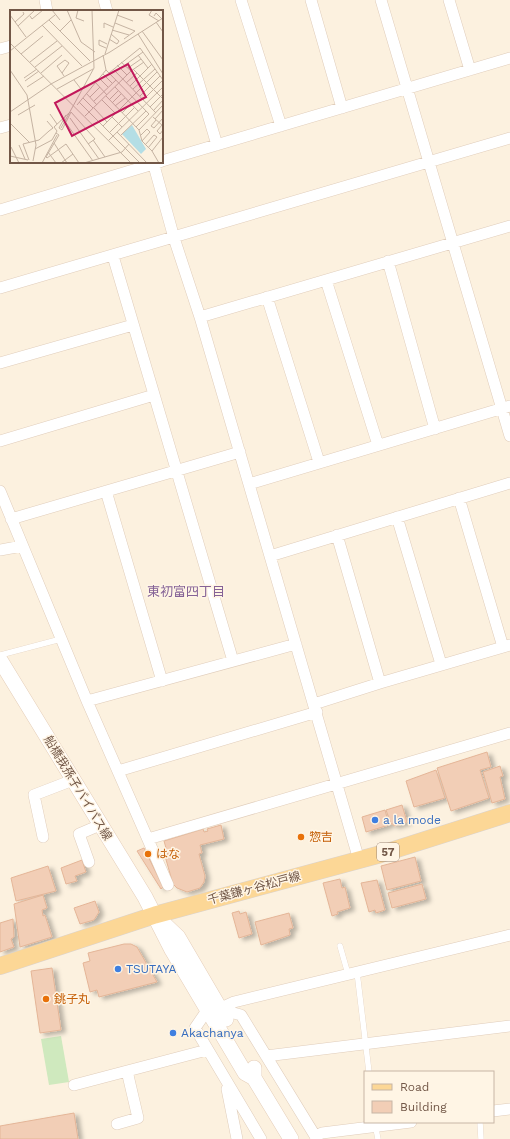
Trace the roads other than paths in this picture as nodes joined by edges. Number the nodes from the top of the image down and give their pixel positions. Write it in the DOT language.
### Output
graph roads {
  1 [pos="45,0"];
  2 [pos="104,0"];
  3 [pos="174,0"];
  4 [pos="241,0"];
  5 [pos="311,0"];
  6 [pos="381,0"];
  7 [pos="450,0"];
  8 [pos="47,10"];
  9 [pos="107,10"];
  10 [pos="10,46"];
  11 [pos="0,49"];
  12 [pos="510,58"];
  13 [pos="470,70"];
  14 [pos="407,88"];
  15 [pos="342,108"];
  16 [pos="10,125"];
  17 [pos="281,126"];
  18 [pos="0,128"];
  19 [pos="510,138"];
  20 [pos="217,145"];
  21 [pos="163,160"];
  22 [pos="429,161"];
  23 [pos="154,163"];
  24 [pos="157,163"];
  25 [pos="0,210"];
  26 [pos="510,226"];
  27 [pos="174,238"];
  28 [pos="453,242"];
  29 [pos="113,256"];
  30 [pos="388,261"];
  31 [pos="326,280"];
  32 [pos="0,288"];
  33 [pos="267,297"];
  34 [pos="200,317"];
  35 [pos="133,325"];
  36 [pos="0,362"];
  37 [pos="154,395"];
  38 [pos="506,407"];
  39 [pos="435,429"];
  40 [pos="510,436"];
  41 [pos="0,441"];
  42 [pos="378,445"];
  43 [pos="240,452"];
  44 [pos="319,462"];
  45 [pos="176,470"];
  46 [pos="510,483"];
  47 [pos="250,484"];
  48 [pos="0,491"];
  49 [pos="106,491"];
  50 [pos="459,498"];
  51 [pos="396,517"];
  52 [pos="11,519"];
  53 [pos="338,535"];
  54 [pos="22,546"];
  55 [pos="0,550"];
  56 [pos="270,556"];
  57 [pos="61,639"];
  58 [pos="296,644"];
  59 [pos="506,646"];
  60 [pos="0,660"];
  61 [pos="233,661"];
  62 [pos="441,664"];
  63 [pos="162,680"];
  64 [pos="380,683"];
  65 [pos="87,701"];
  66 [pos="316,708"];
  67 [pos="510,733"];
  68 [pos="118,771"];
  69 [pos="73,780"];
  70 [pos="337,784"];
  71 [pos="510,813"];
  72 [pos="100,825"];
  73 [pos="43,837"];
  74 [pos="148,839"];
  75 [pos="359,860"];
  76 [pos="89,862"];
  77 [pos="168,885"];
  78 [pos="155,915"];
  79 [pos="510,935"];
  80 [pos="340,946"];
  81 [pos="0,966"];
  82 [pos="352,973"];
  83 [pos="214,1009"];
  84 [pos="510,1026"];
  85 [pos="366,1044"];
  86 [pos="207,1050"];
  87 [pos="266,1056"];
  88 [pos="127,1071"];
  89 [pos="369,1071"];
  90 [pos="225,1080"];
  91 [pos="74,1085"];
  92 [pos="510,1109"];
  93 [pos="494,1111"];
  94 [pos="393,1123"];
  95 [pos="480,1123"];
  96 [pos="116,1124"];
  97 [pos="375,1124"];
  98 [pos="259,1138"];
  99 [pos="316,1138"];
  100 [pos="237,1139"];
  101 [pos="291,1139"];
  102 [pos="378,1139"];
  103 [pos="481,1139"];
  1 -- 8 [label="street"];
  2 -- 9 [label="street"];
  3 -- 20 [label="street"];
  4 -- 17 [label="street"];
  5 -- 15 [label="street"];
  6 -- 14 [label="street"];
  7 -- 13 [label="street"];
  10 -- 11 [label="street"];
  12 -- 13 [label="street"];
  13 -- 14 [label="street"];
  14 -- 15 [label="street"];
  14 -- 22 [label="street"];
  15 -- 17 [label="street"];
  16 -- 18 [label="street"];
  17 -- 20 [label="street"];
  19 -- 22 [label="street"];
  20 -- 21 [label="street"];
  22 -- 27 [label="street"];
  22 -- 28 [label="street"];
  23 -- 25 [label="street"];
  24 -- 27 [label="street"];
  26 -- 28 [label="street"];
  27 -- 29 [label="street"];
  27 -- 34 [label="street"];
  28 -- 30 [label="street"];
  28 -- 38 [label="street"];
  29 -- 32 [label="street"];
  29 -- 35 [label="street"];
  30 -- 31 [label="street"];
  30 -- 39 [label="street"];
  31 -- 33 [label="street"];
  31 -- 42 [label="street"];
  33 -- 34 [label="street"];
  33 -- 44 [label="street"];
  34 -- 43 [label="street"];
  35 -- 36 [label="street"];
  35 -- 37 [label="street"];
  37 -- 41 [label="street"];
  37 -- 45 [label="street"];
  38 -- 39 [label="street"];
  38 -- 40 [label="street"];
  39 -- 42 [label="street"];
  42 -- 44 [label="street"];
  43 -- 45 [label="street"];
  43 -- 47 [label="street"];
  44 -- 47 [label="street"];
  45 -- 49 [label="street"];
  45 -- 61 [label="street"];
  46 -- 50 [label="street"];
  47 -- 56 [label="street"];
  48 -- 52 [label="street"];
  49 -- 52 [label="street"];
  49 -- 63 [label="street"];
  50 -- 51 [label="street"];
  50 -- 59 [label="street"];
  51 -- 53 [label="street"];
  51 -- 62 [label="street"];
  52 -- 54 [label="street"];
  53 -- 56 [label="street"];
  53 -- 64 [label="street"];
  54 -- 55 [label="street"];
  54 -- 57 [label="street"];
  56 -- 58 [label="street"];
  57 -- 60 [label="lane"];
  57 -- 65 [label="street"];
  58 -- 61 [label="street"];
  58 -- 66 [label="street"];
  59 -- 62 [label="street"];
  60 -- 69 [label="street, 船橋我孫子バイパス線"];
  61 -- 63 [label="street"];
  62 -- 64 [label="street"];
  63 -- 65 [label="street"];
  64 -- 66 [label="street"];
  65 -- 68 [label="street"];
  66 -- 68 [label="street"];
  66 -- 70 [label="street"];
  67 -- 70 [label="street"];
  68 -- 74 [label="street"];
  69 -- 72 [label="street, 船橋我孫子バイパス線"];
  69 -- 73 [label="street"];
  70 -- 74 [label="street"];
  70 -- 75 [label="street"];
  71 -- 75 [label="main road, 千葉鎌ヶ谷松戸線 / 57"];
  72 -- 76 [label="street"];
  72 -- 78 [label="street, 船橋我孫子バイパス線"];
  74 -- 77 [label="street"];
  75 -- 78 [label="main road, 千葉鎌ヶ谷松戸線 / 57"];
  78 -- 81 [label="main road, 千葉鎌ヶ谷松戸線 / 57"];
  78 -- 83 [label="street, 船橋我孫子バイパス線"];
  79 -- 82 [label="street"];
  80 -- 82 [label="lane"];
  82 -- 83 [label="street"];
  82 -- 85 [label="lane"];
  83 -- 86 [label="street"];
  83 -- 87 [label="street"];
  83 -- 101 [label="street, 船橋我孫子バイパス線"];
  84 -- 85 [label="street"];
  85 -- 87 [label="street"];
  85 -- 89 [label="lane"];
  86 -- 88 [label="street"];
  86 -- 90 [label="street"];
  87 -- 99 [label="street"];
  88 -- 91 [label="street"];
  88 -- 96 [label="street"];
  90 -- 98 [label="street"];
  90 -- 100 [label="street"];
  92 -- 93 [label="street"];
  94 -- 97 [label="street"];
  95 -- 103 [label="lane"];
  97 -- 99 [label="street"];
  97 -- 102 [label="lane"];
}
